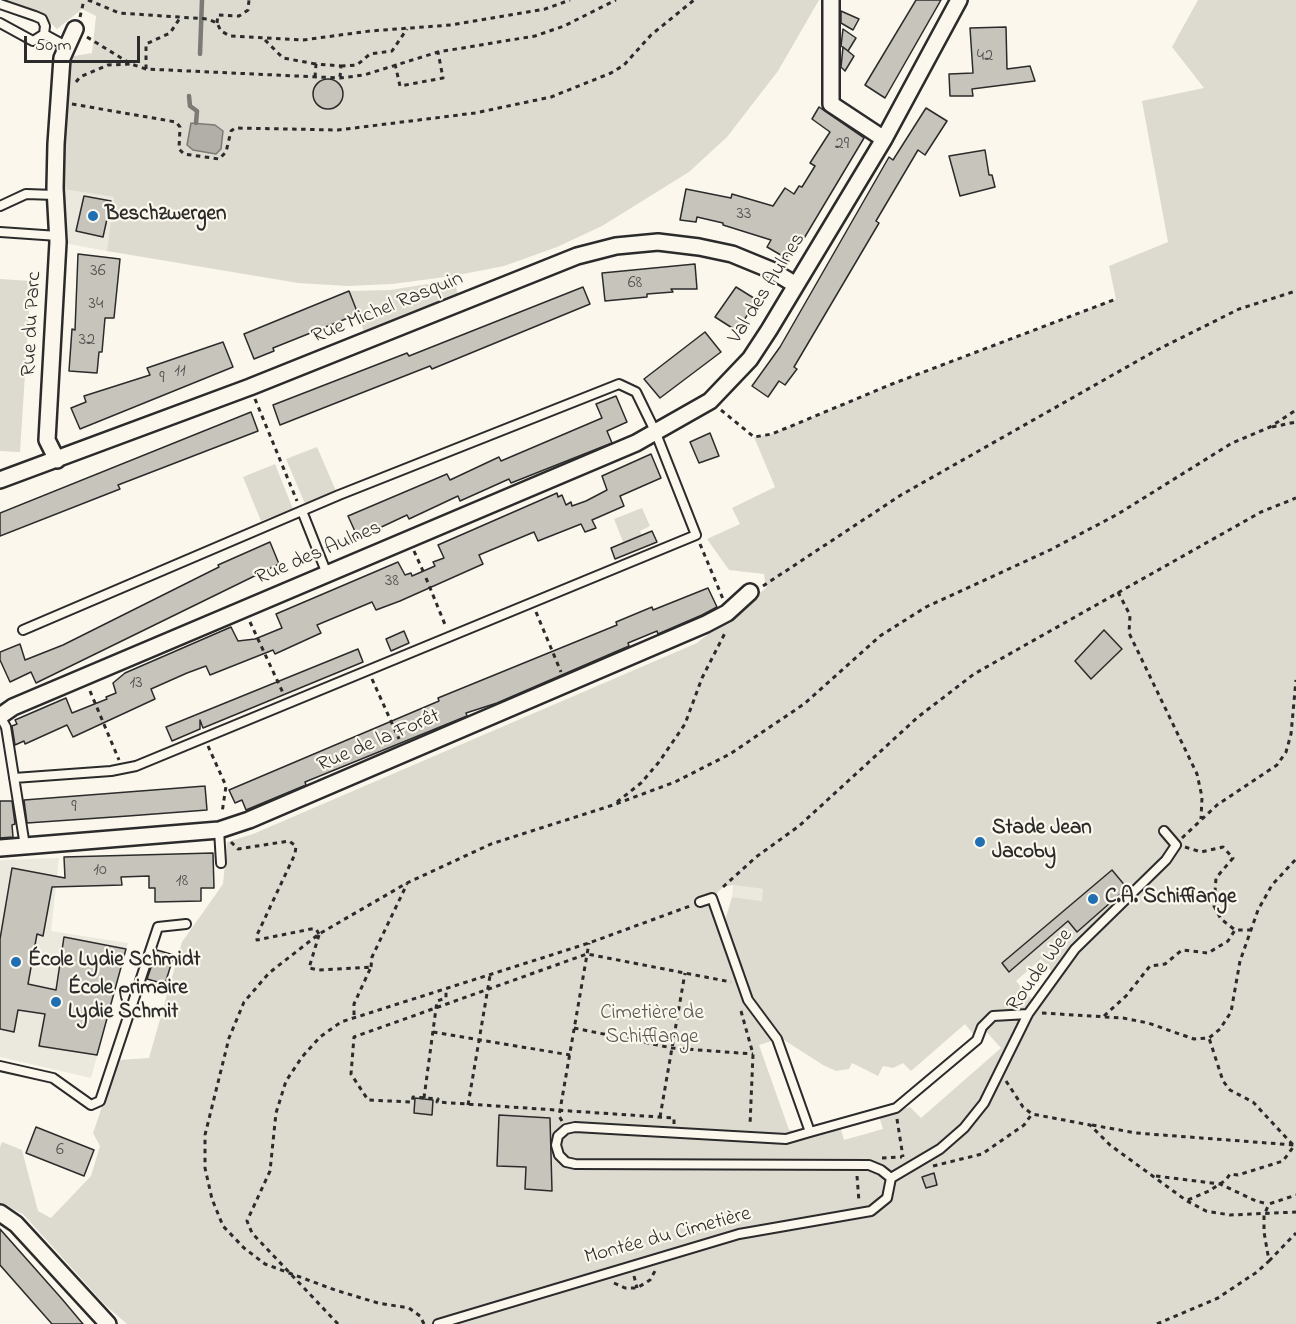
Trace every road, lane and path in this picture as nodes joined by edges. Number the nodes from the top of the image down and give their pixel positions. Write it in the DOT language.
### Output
graph roads {
  1 [pos="88,0"];
  2 [pos="249,0"];
  3 [pos="570,0"];
  4 [pos="616,0"];
  5 [pos="694,0"];
  6 [pos="831,0"];
  7 [pos="959,0"];
  8 [pos="0,4"];
  9 [pos="180,18"];
  10 [pos="217,22"];
  11 [pos="0,23"];
  12 [pos="407,28"];
  13 [pos="75,29"];
  14 [pos="44,34"];
  15 [pos="265,40"];
  16 [pos="66,46"];
  17 [pos="438,52"];
  18 [pos="131,64"];
  19 [pos="315,64"];
  20 [pos="395,64"];
  21 [pos="341,66"];
  22 [pos="146,69"];
  23 [pos="315,77"];
  24 [pos="340,78"];
  25 [pos="59,102"];
  26 [pos="884,139"];
  27 [pos="55,192"];
  28 [pos="0,206"];
  29 [pos="0,232"];
  30 [pos="58,236"];
  31 [pos="796,285"];
  32 [pos="1296,291"];
  33 [pos="1116,299"];
  34 [pos="250,387"];
  35 [pos="710,401"];
  36 [pos="1296,410"];
  37 [pos="1296,422"];
  38 [pos="1270,427"];
  39 [pos="655,431"];
  40 [pos="57,460"];
  41 [pos="0,480"];
  42 [pos="1296,498"];
  43 [pos="302,511"];
  44 [pos="696,535"];
  45 [pos="409,539"];
  46 [pos="423,571"];
  47 [pos="327,574"];
  48 [pos="426,578"];
  49 [pos="750,592"];
  50 [pos="1118,592"];
  51 [pos="531,601"];
  52 [pos="244,609"];
  53 [pos="727,613"];
  54 [pos="23,630"];
  55 [pos="450,637"];
  56 [pos="369,671"];
  57 [pos="84,677"];
  58 [pos="1296,680"];
  59 [pos="567,685"];
  60 [pos="288,704"];
  61 [pos="0,716"];
  62 [pos="1296,733"];
  63 [pos="1290,734"];
  64 [pos="204,739"];
  65 [pos="406,754"];
  66 [pos="123,770"];
  67 [pos="14,778"];
  68 [pos="614,805"];
  69 [pos="1201,819"];
  70 [pos="219,830"];
  71 [pos="1164,831"];
  72 [pos="1176,844"];
  73 [pos="26,846"];
  74 [pos="0,848"];
  75 [pos="1296,860"];
  76 [pos="220,863"];
  77 [pos="407,883"];
  78 [pos="723,887"];
  79 [pos="700,902"];
  80 [pos="186,924"];
  81 [pos="1235,930"];
  82 [pos="1250,930"];
  83 [pos="319,934"];
  84 [pos="589,943"];
  85 [pos="587,954"];
  86 [pos="371,967"];
  87 [pos="730,972"];
  88 [pos="685,973"];
  89 [pos="490,976"];
  90 [pos="446,989"];
  91 [pos="487,990"];
  92 [pos="739,1003"];
  93 [pos="436,1008"];
  94 [pos="1028,1014"];
  95 [pos="1104,1016"];
  96 [pos="355,1017"];
  97 [pos="574,1028"];
  98 [pos="433,1032"];
  99 [pos="1209,1038"];
  100 [pos="479,1039"];
  101 [pos="672,1048"];
  102 [pos="753,1054"];
  103 [pos="570,1055"];
  104 [pos="0,1066"];
  105 [pos="1000,1073"];
  106 [pos="424,1098"];
  107 [pos="468,1105"];
  108 [pos="896,1108"];
  109 [pos="560,1112"];
  110 [pos="660,1117"];
  111 [pos="1090,1125"];
  112 [pos="566,1129"];
  113 [pos="673,1131"];
  114 [pos="810,1132"];
  115 [pos="749,1136"];
  116 [pos="1295,1146"];
  117 [pos="903,1157"];
  118 [pos="1155,1176"];
  119 [pos="891,1178"];
  120 [pos="1220,1184"];
  121 [pos="1296,1195"];
  122 [pos="1187,1201"];
  123 [pos="1269,1204"];
  124 [pos="1296,1212"];
  125 [pos="0,1213"];
  126 [pos="1264,1215"];
  127 [pos="1296,1233"];
  128 [pos="656,1258"];
  129 [pos="1269,1261"];
  130 [pos="606,1272"];
  131 [pos="296,1277"];
  132 [pos="108,1324"];
  133 [pos="339,1324"];
  134 [pos="424,1324"];
  135 [pos="438,1324"];
  136 [pos="1157,1324"];
  1 -- 9 [label="path"];
  2 -- 10 [label="path"];
  3 -- 12 [label="path"];
  4 -- 17 [label="path"];
  5 -- 25 [label="path"];
  6 -- 26 [label="street"];
  7 -- 26 [label="street, Val des Aulnes"];
  8 -- 14 [label="lane"];
  9 -- 10 [label="path"];
  9 -- 22 [label="path"];
  10 -- 15 [label="path"];
  11 -- 14 [label="lane"];
  12 -- 15 [label="path"];
  12 -- 21 [label="path"];
  13 -- 16 [label="street, Rue du Parc"];
  13 -- 18 [label="path"];
  14 -- 16 [label="lane"];
  15 -- 19 [label="path"];
  16 -- 25 [label="street, Rue du Parc"];
  17 -- 20 [label="path"];
  17 -- 20 [label="path"];
  18 -- 22 [label="path"];
  18 -- 25 [label="path"];
  19 -- 21 [label="path"];
  19 -- 23 [label="path"];
  20 -- 24 [label="path"];
  21 -- 24 [label="path"];
  22 -- 23 [label="path"];
  23 -- 24 [label="path"];
  25 -- 27 [label="street, Rue du Parc"];
  26 -- 31 [label="street, Val des Aulnes"];
  27 -- 28 [label="lane"];
  27 -- 30 [label="street, Rue du Parc"];
  29 -- 30 [label="lane"];
  30 -- 40 [label="street, Rue du Parc"];
  31 -- 34 [label="street, Rue Michel Rasquin"];
  31 -- 35 [label="street, Val des Aulnes"];
  32 -- 49 [label="path"];
  33 -- 35 [label="path"];
  34 -- 40 [label="street, Rue Michel Rasquin"];
  34 -- 43 [label="path"];
  35 -- 39 [label="street, Val des Aulnes"];
  36 -- 38 [label="path"];
  37 -- 38 [label="path"];
  38 -- 68 [label="path"];
  39 -- 43 [label="lane"];
  39 -- 44 [label="lane"];
  39 -- 45 [label="street, Rue des Aulnes"];
  40 -- 41 [label="street, Rue Michel Rasquin"];
  42 -- 50 [label="path"];
  43 -- 47 [label="lane"];
  43 -- 54 [label="lane"];
  44 -- 51 [label="lane"];
  44 -- 53 [label="path"];
  45 -- 46 [label="path"];
  45 -- 47 [label="street, Rue des Aulnes"];
  47 -- 52 [label="street, Rue des Aulnes"];
  48 -- 55 [label="path"];
  49 -- 53 [label="street, Rue de la Forêt"];
  50 -- 69 [label="path"];
  50 -- 78 [label="path"];
  51 -- 55 [label="lane"];
  51 -- 59 [label="path"];
  52 -- 57 [label="street, Rue des Aulnes"];
  52 -- 60 [label="path"];
  53 -- 59 [label="street, Rue de la Forêt"];
  53 -- 68 [label="path"];
  55 -- 56 [label="lane"];
  56 -- 60 [label="lane"];
  56 -- 65 [label="path"];
  57 -- 61 [label="street, Rue des Aulnes"];
  57 -- 66 [label="path"];
  58 -- 63 [label="path"];
  59 -- 65 [label="street, Rue de la Forêt"];
  60 -- 64 [label="lane"];
  61 -- 67 [label="lane"];
  62 -- 63 [label="path"];
  63 -- 69 [label="path"];
  64 -- 66 [label="lane"];
  64 -- 70 [label="path"];
  65 -- 70 [label="street, Rue de la Forêt"];
  66 -- 67 [label="lane"];
  67 -- 73 [label="lane"];
  68 -- 77 [label="path"];
  69 -- 72 [label="path"];
  70 -- 73 [label="street, Rue de la Forêt"];
  70 -- 76 [label="lane"];
  70 -- 83 [label="path"];
  71 -- 72 [label="lane"];
  72 -- 81 [label="path"];
  72 -- 94 [label="lane, Roude Wee"];
  73 -- 74 [label="street, Rue de la Forêt"];
  75 -- 82 [label="path"];
  77 -- 83 [label="path"];
  77 -- 86 [label="path"];
  79 -- 84 [label="path"];
  79 -- 114 [label="lane"];
  80 -- 104 [label="lane"];
  81 -- 82 [label="path"];
  81 -- 95 [label="path"];
  82 -- 99 [label="path"];
  83 -- 86 [label="path"];
  83 -- 131 [label="path"];
  84 -- 85 [label="path"];
  84 -- 89 [label="path"];
  85 -- 88 [label="path"];
  85 -- 91 [label="path"];
  85 -- 97 [label="path"];
  86 -- 96 [label="path"];
  87 -- 88 [label="path"];
  88 -- 101 [label="path"];
  89 -- 90 [label="path"];
  89 -- 91 [label="path"];
  90 -- 93 [label="path"];
  90 -- 96 [label="path"];
  91 -- 93 [label="path"];
  91 -- 100 [label="path"];
  92 -- 102 [label="path"];
  93 -- 98 [label="path"];
  93 -- 106 [label="path"];
  94 -- 95 [label="path"];
  94 -- 105 [label="lane, Roude Wee"];
  94 -- 108 [label="lane"];
  95 -- 99 [label="path"];
  96 -- 131 [label="path"];
  97 -- 101 [label="path"];
  97 -- 103 [label="path"];
  98 -- 100 [label="path"];
  98 -- 106 [label="path"];
  99 -- 116 [label="path"];
  100 -- 103 [label="path"];
  100 -- 107 [label="path"];
  101 -- 102 [label="path"];
  101 -- 110 [label="path"];
  102 -- 115 [label="path"];
  103 -- 109 [label="path"];
  105 -- 111 [label="path"];
  105 -- 119 [label="lane, Roude Wee"];
  106 -- 107 [label="path"];
  107 -- 109 [label="path"];
  108 -- 114 [label="lane"];
  108 -- 117 [label="path"];
  109 -- 110 [label="path"];
  109 -- 112 [label="path"];
  110 -- 113 [label="path"];
  111 -- 116 [label="path"];
  111 -- 118 [label="path"];
  112 -- 113 [label="lane"];
  112 -- 119 [label="lane"];
  113 -- 115 [label="lane"];
  114 -- 115 [label="lane"];
  116 -- 120 [label="path"];
  118 -- 120 [label="path"];
  118 -- 122 [label="path"];
  119 -- 128 [label="lane, Montée du Cimetière"];
  120 -- 122 [label="path"];
  120 -- 123 [label="path"];
  121 -- 123 [label="path"];
  122 -- 126 [label="path"];
  123 -- 126 [label="path"];
  124 -- 126 [label="path"];
  125 -- 132 [label="street"];
  126 -- 129 [label="path"];
  127 -- 129 [label="path"];
  128 -- 130 [label="lane, Montée du Cimetière"];
  128 -- 130 [label="path"];
  129 -- 136 [label="path"];
  130 -- 135 [label="lane, Montée du Cimetière"];
  131 -- 133 [label="path"];
  131 -- 134 [label="path"];
}
